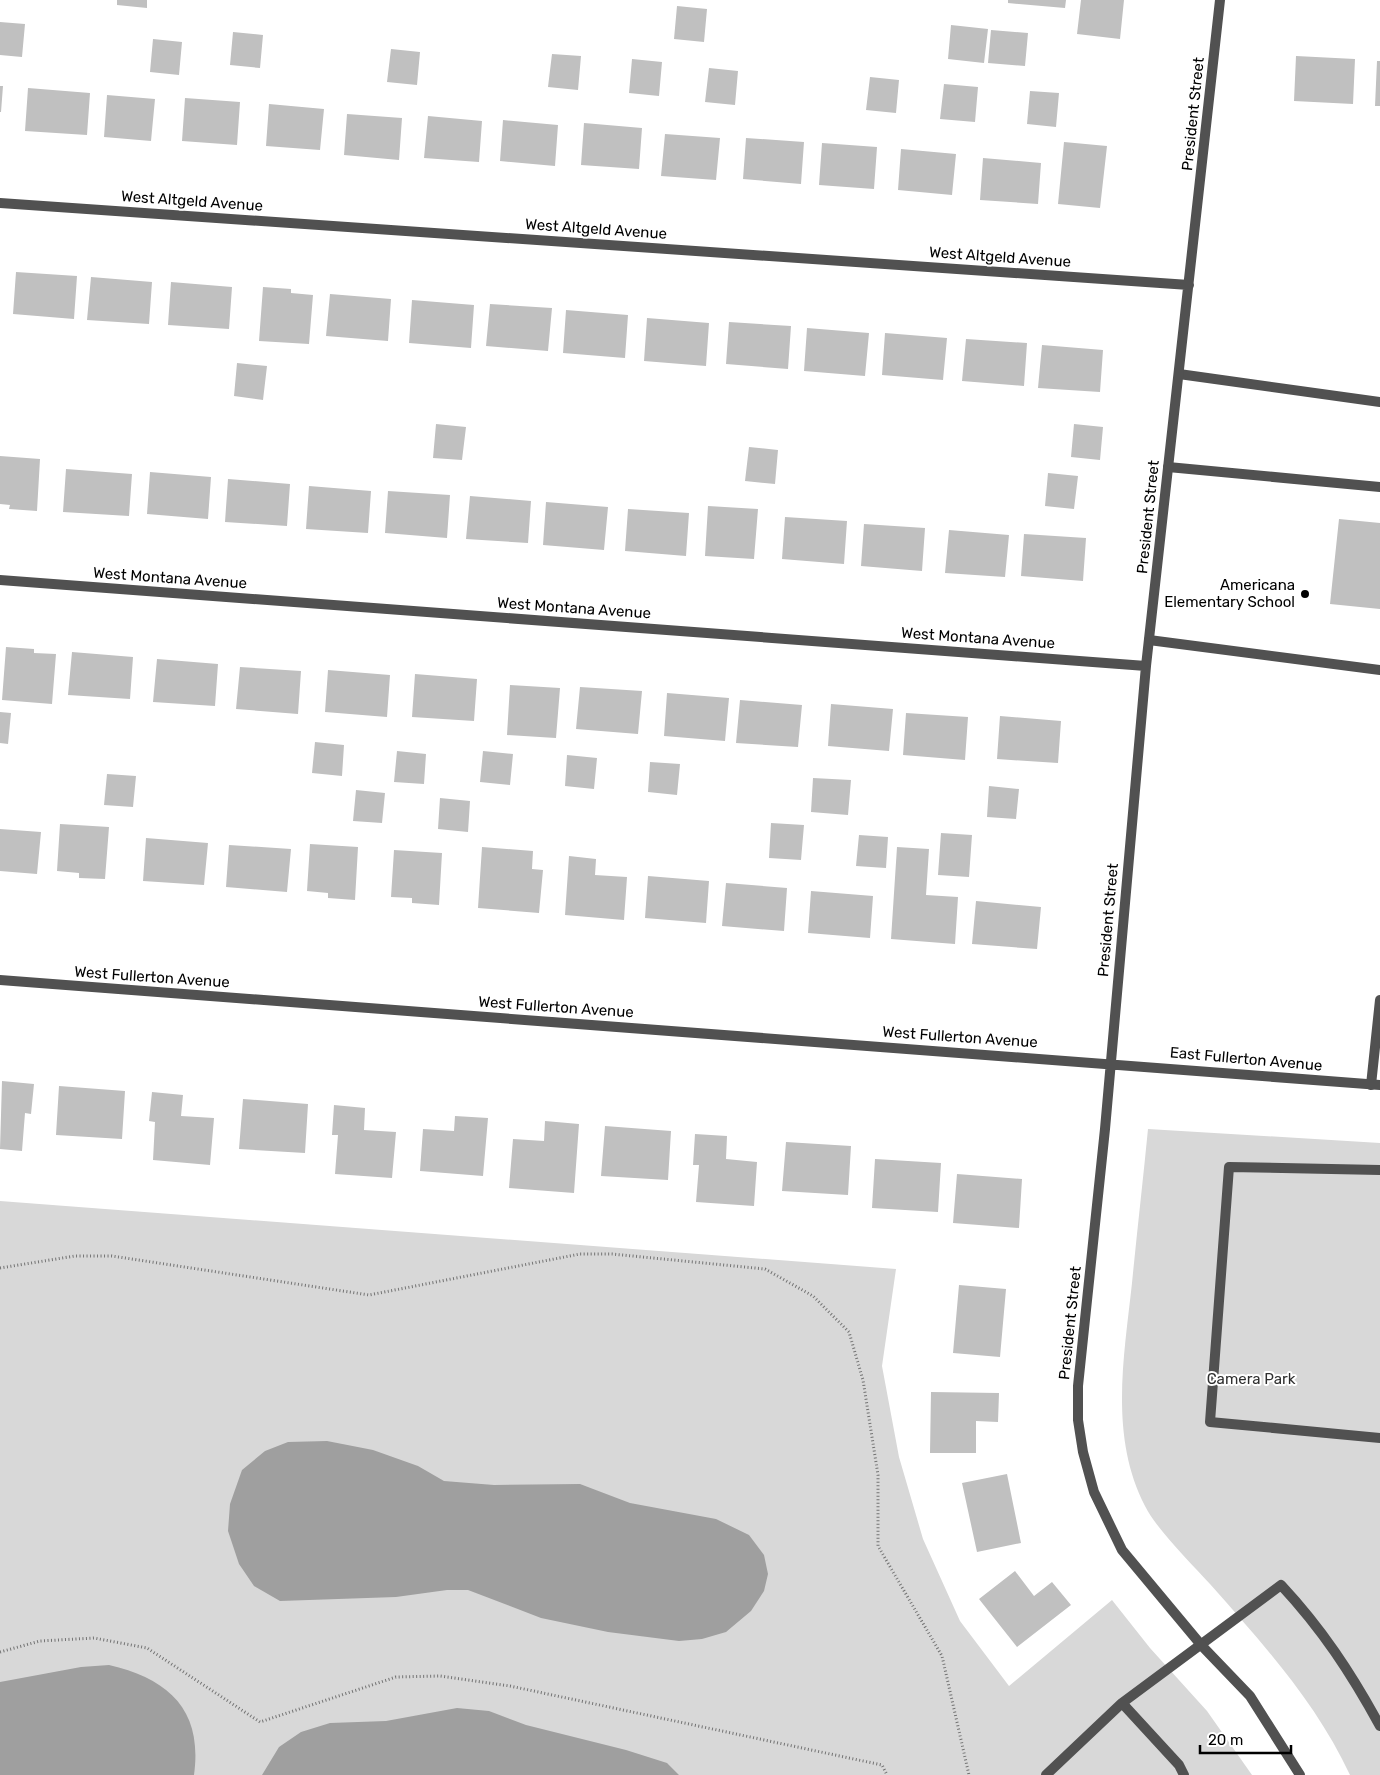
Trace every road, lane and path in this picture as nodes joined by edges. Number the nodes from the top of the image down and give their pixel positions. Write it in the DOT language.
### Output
graph roads {
  1 [pos="1220,0"];
  2 [pos="0,203"];
  3 [pos="1189,285"];
  4 [pos="1179,374"];
  5 [pos="1380,402"];
  6 [pos="1168,467"];
  7 [pos="1380,487"];
  8 [pos="0,580"];
  9 [pos="1149,640"];
  10 [pos="1146,666"];
  11 [pos="1380,670"];
  12 [pos="0,980"];
  13 [pos="1380,1000"];
  14 [pos="1110,1063"];
  15 [pos="1376,1085"];
  16 [pos="1380,1170"];
  17 [pos="0,1268"];
  18 [pos="1380,1438"];
  19 [pos="1202,1646"];
  20 [pos="0,1652"];
  21 [pos="1122,1703"];
  22 [pos="1380,1726"];
  23 [pos="887,1775"];
  24 [pos="969,1775"];
  25 [pos="1046,1775"];
  26 [pos="1184,1775"];
  27 [pos="1300,1775"];
  1 -- 3 [label="street, President Street"];
  2 -- 3 [label="street, West Altgeld Avenue"];
  3 -- 4 [label="street, President Street"];
  4 -- 5 [label="street"];
  4 -- 6 [label="street, President Street"];
  6 -- 7 [label="street"];
  6 -- 9 [label="street, President Street"];
  8 -- 10 [label="street, West Montana Avenue"];
  9 -- 10 [label="street, President Street"];
  9 -- 11 [label="street"];
  10 -- 14 [label="street, President Street"];
  12 -- 14 [label="street, West Fullerton Avenue"];
  13 -- 15 [label="street"];
  14 -- 15 [label="street, East Fullerton Avenue"];
  14 -- 19 [label="street, President Street"];
  16 -- 18 [label="street"];
  17 -- 24 [label="path"];
  19 -- 21 [label="street"];
  19 -- 22 [label="street"];
  19 -- 27 [label="street, President Street"];
  20 -- 23 [label="path"];
  21 -- 25 [label="street"];
  21 -- 26 [label="street"];
}
